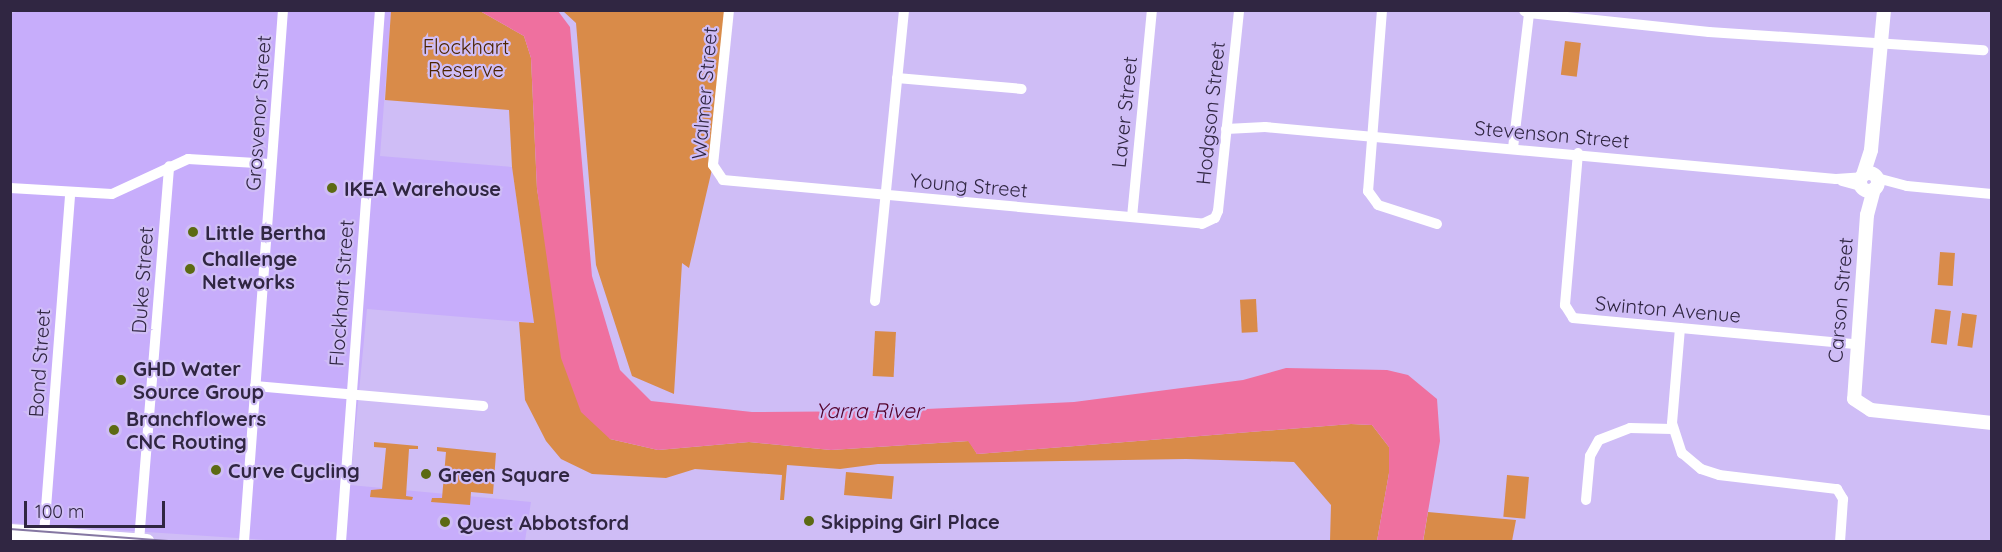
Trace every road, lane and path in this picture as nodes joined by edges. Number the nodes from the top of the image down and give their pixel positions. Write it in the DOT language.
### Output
graph roads {
  1 [pos="283,10"];
  2 [pos="380,10"];
  3 [pos="729,10"];
  4 [pos="904,10"];
  5 [pos="1152,10"];
  6 [pos="1239,10"];
  7 [pos="1382,10"];
  8 [pos="1884,10"];
  9 [pos="1526,12"];
  10 [pos="1881,44"];
  11 [pos="1983,50"];
  12 [pos="897,78"];
  13 [pos="1022,89"];
  14 [pos="1227,124"];
  15 [pos="1371,136"];
  16 [pos="1513,148"];
  17 [pos="1578,153"];
  18 [pos="271,165"];
  19 [pos="169,166"];
  20 [pos="719,178"];
  21 [pos="1869,182"];
  22 [pos="10,189"];
  23 [pos="70,194"];
  24 [pos="1992,194"];
  25 [pos="884,196"];
  26 [pos="1132,217"];
  27 [pos="1215,218"];
  28 [pos="1437,224"];
  29 [pos="875,301"];
  30 [pos="1680,328"];
  31 [pos="1855,344"];
  32 [pos="255,386"];
  33 [pos="352,395"];
  34 [pos="483,406"];
  35 [pos="1992,423"];
  36 [pos="1672,429"];
  37 [pos="1586,500"];
  38 [pos="10,532"];
  39 [pos="44,534"];
  40 [pos="98,540"];
  41 [pos="139,541"];
  42 [pos="147,542"];
  43 [pos="244,542"];
  44 [pos="341,542"];
  45 [pos="1840,542"];
  1 -- 18 [label="street, Grosvenor Street"];
  2 -- 33 [label="street, Flockhart Street"];
  3 -- 20 [label="street, Walmer Street"];
  4 -- 12 [label="street"];
  5 -- 26 [label="street, Laver Street"];
  6 -- 14 [label="street, Hodgson Street"];
  7 -- 15 [label="street"];
  8 -- 10 [label="street, Carson Street"];
  9 -- 10 [label="street"];
  9 -- 16 [label="street"];
  10 -- 11 [label="street"];
  10 -- 21 [label="street, Carson Street"];
  12 -- 13 [label="street"];
  12 -- 25 [label="street"];
  14 -- 15 [label="street, Stevenson Street"];
  14 -- 27 [label="street, Hodgson Street"];
  15 -- 16 [label="street, Stevenson Street"];
  15 -- 28 [label="street"];
  16 -- 17 [label="street, Stevenson Street"];
  17 -- 21 [label="street, Stevenson Street"];
  17 -- 30 [label="street, Swinton Avenue"];
  18 -- 19 [label="street"];
  18 -- 32 [label="street, Grosvenor Street"];
  19 -- 23 [label="street"];
  19 -- 41 [label="street, Duke Street"];
  20 -- 25 [label="street, Young Street"];
  21 -- 24 [label="street, Stevenson Street"];
  21 -- 31 [label="street, Carson Street"];
  22 -- 23 [label="street"];
  23 -- 39 [label="street, Bond Street"];
  25 -- 26 [label="street, Young Street"];
  25 -- 29 [label="street"];
  26 -- 27 [label="street, Young Street"];
  30 -- 31 [label="street, Swinton Avenue"];
  30 -- 36 [label="street"];
  31 -- 35 [label="street, Carson Street"];
  32 -- 33 [label="street"];
  32 -- 43 [label="street, Grosvenor Street"];
  33 -- 34 [label="street"];
  33 -- 44 [label="street, Flockhart Street"];
  36 -- 37 [label="street"];
  36 -- 45 [label="street"];
  38 -- 39 [label="main road"];
  39 -- 40 [label="main road"];
  40 -- 41 [label="main road"];
  41 -- 42 [label="main road"];
}
